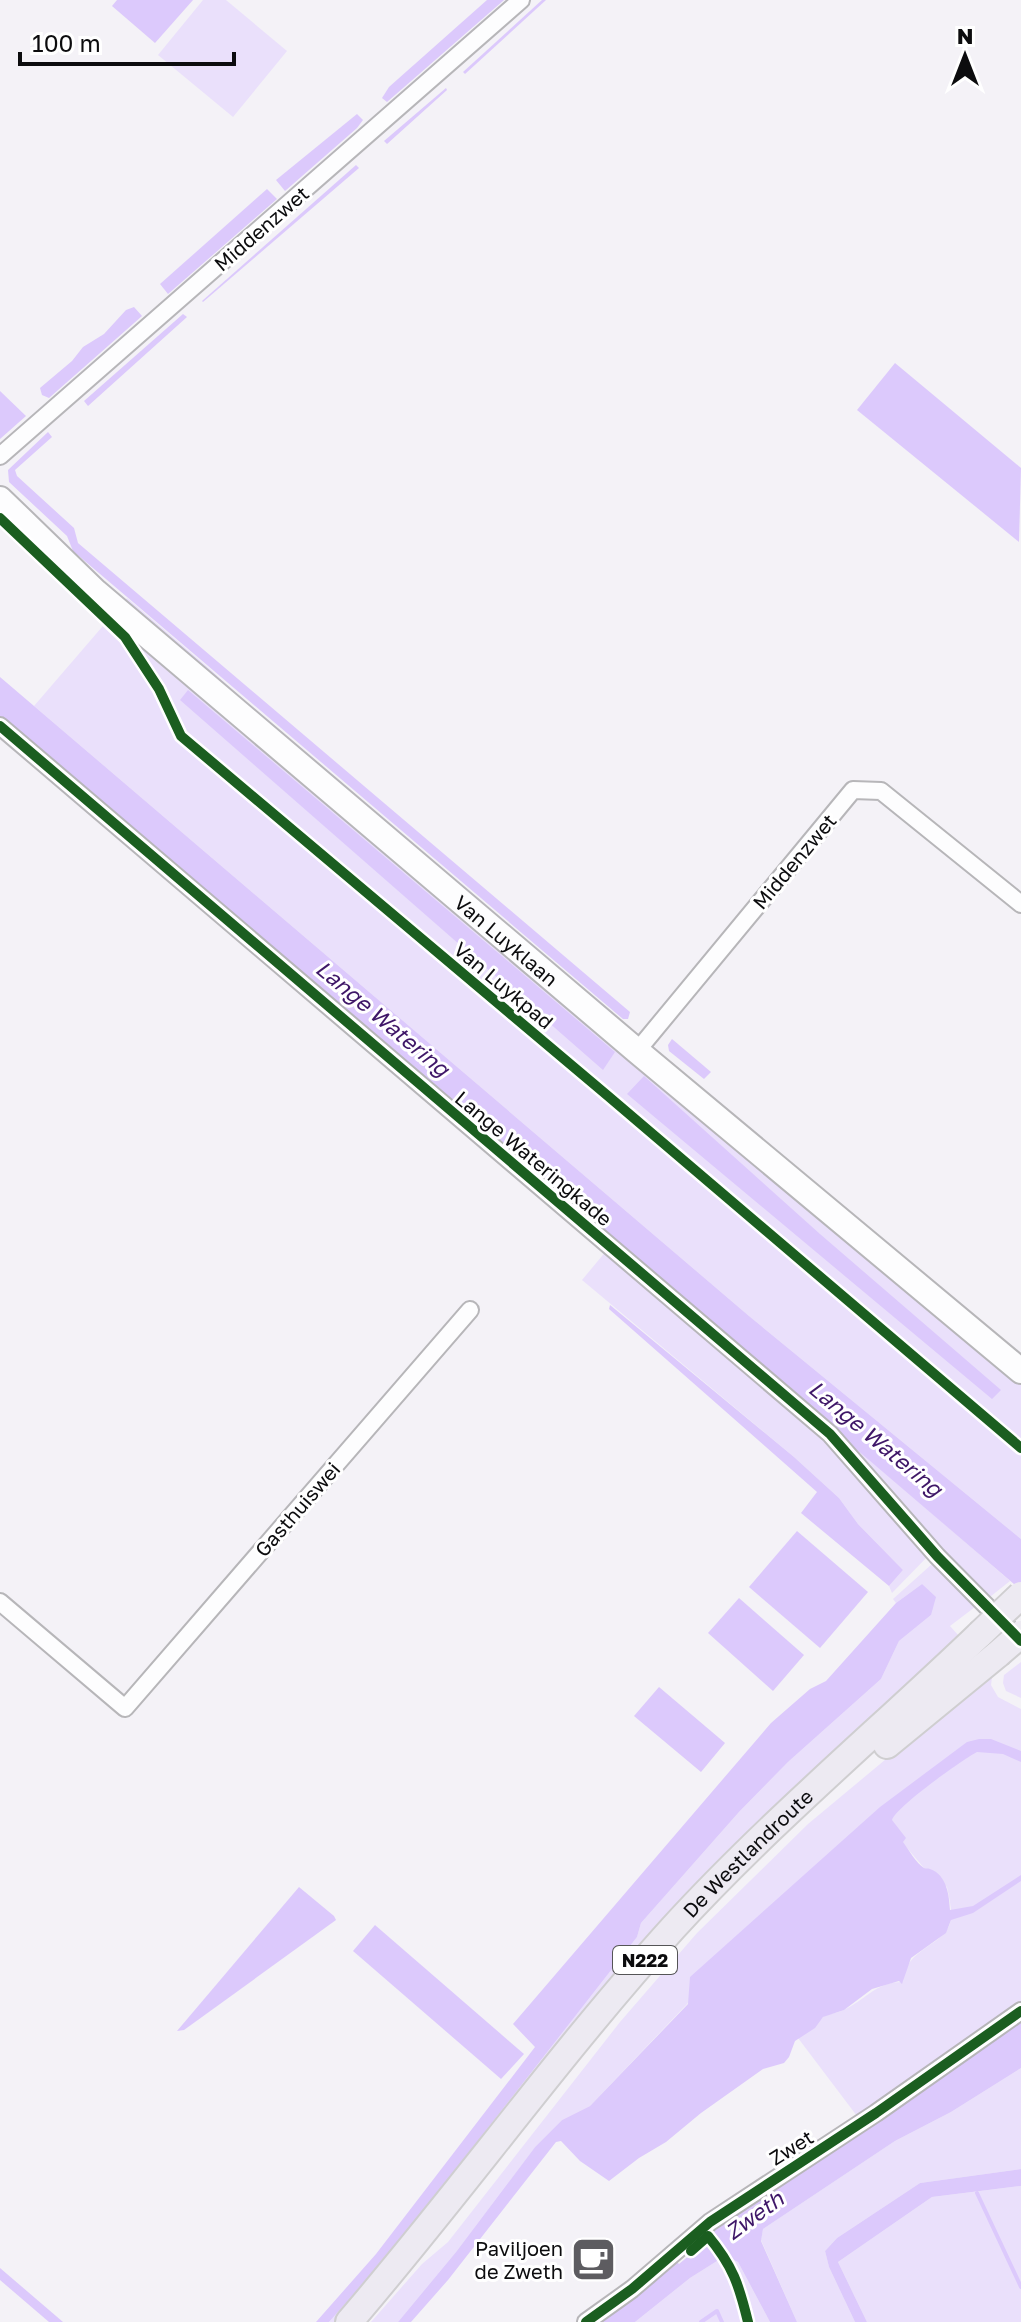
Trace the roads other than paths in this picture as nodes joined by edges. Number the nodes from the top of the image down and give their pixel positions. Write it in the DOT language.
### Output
graph roads {
  1 [pos="521,0"];
  2 [pos="0,456"];
  3 [pos="0,499"];
  4 [pos="6,732"];
  5 [pos="0,750"];
  6 [pos="1021,904"];
  7 [pos="637,1051"];
  8 [pos="470,1310"];
  9 [pos="1021,1371"];
  10 [pos="1021,1595"];
  11 [pos="0,1602"];
  12 [pos="1021,1634"];
  13 [pos="1021,1641"];
  14 [pos="1021,2011"];
  15 [pos="349,2322"];
  16 [pos="366,2322"];
  17 [pos="586,2322"];
  1 -- 2 [label="street, Middenzwet"];
  3 -- 7 [label="street, Van Luyklaan"];
  4 -- 5 [label="street"];
  4 -- 13 [label="street, Lange Wateringkade"];
  6 -- 7 [label="street, Middenzwet"];
  7 -- 9 [label="street, Van Luyklaan"];
  8 -- 11 [label="street, Gasthuiswei"];
  10 -- 15 [label="main road, De Westlandroute / N222, bridge"];
  12 -- 16 [label="main road, De Westlandroute / N222, bridge"];
  14 -- 17 [label="street, Zwet"];
}
